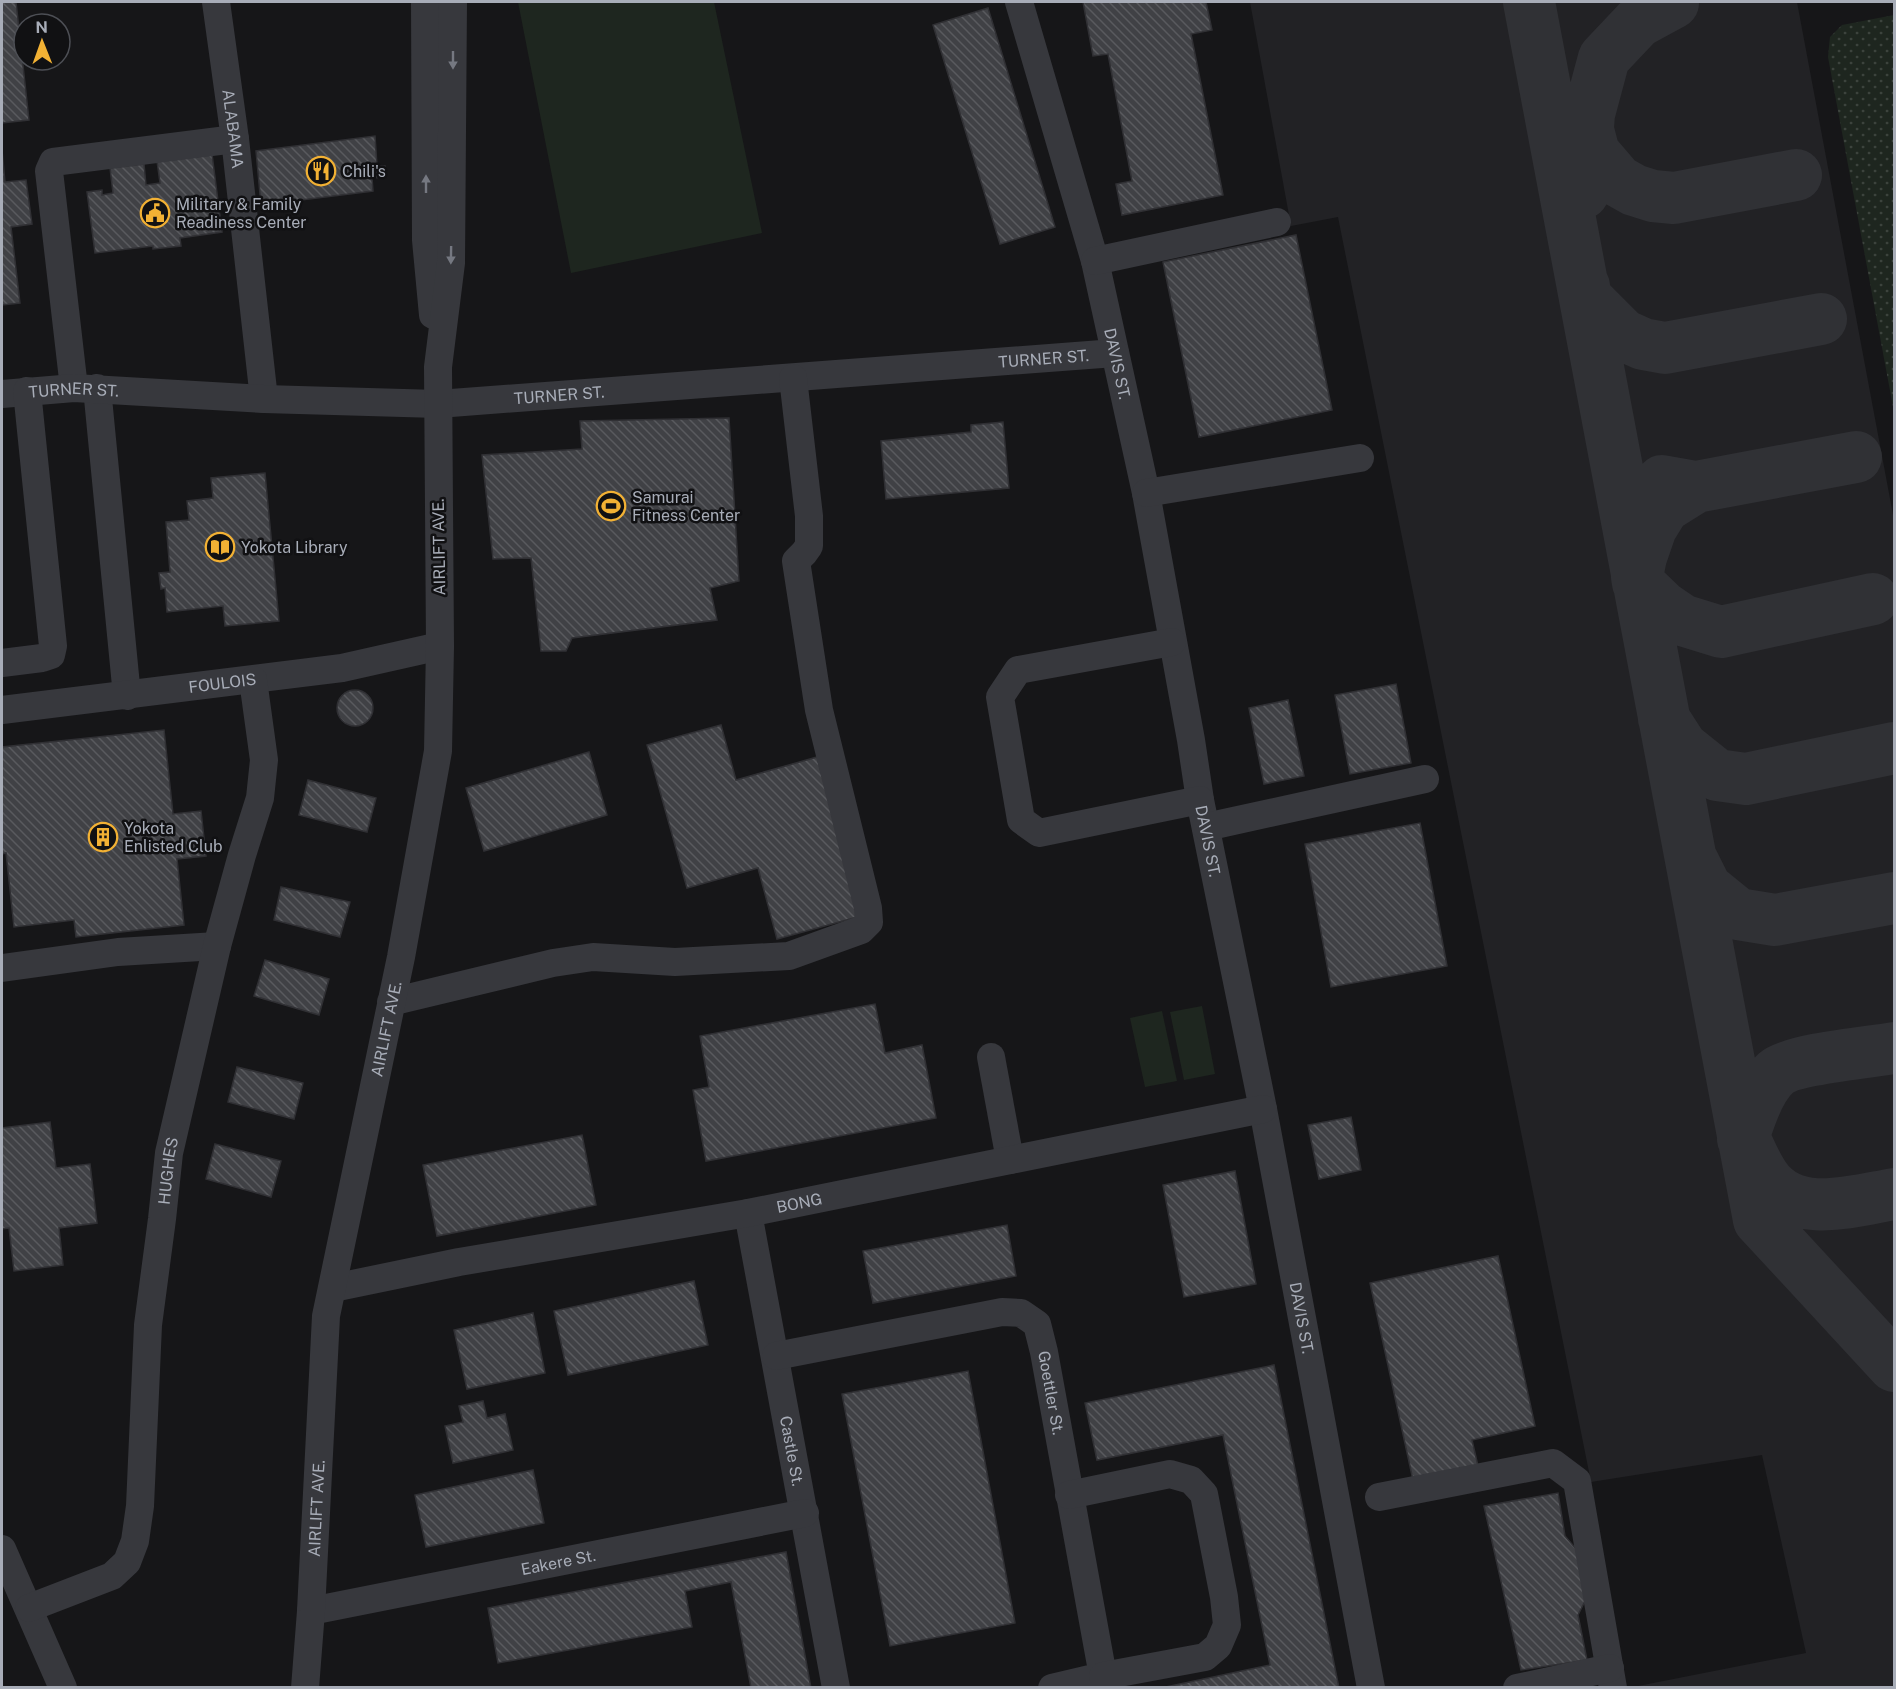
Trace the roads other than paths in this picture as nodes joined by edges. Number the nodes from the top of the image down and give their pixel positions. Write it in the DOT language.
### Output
graph roads {
  1 [pos="216,2"];
  2 [pos="425,2"];
  3 [pos="453,2"];
  4 [pos="1019,2"];
  5 [pos="235,139"];
  6 [pos="1277,222"];
  7 [pos="1095,261"];
  8 [pos="1115,353"];
  9 [pos="438,367"];
  10 [pos="793,378"];
  11 [pos="86,388"];
  12 [pos="14,393"];
  13 [pos="264,399"];
  14 [pos="438,404"];
  15 [pos="1360,458"];
  16 [pos="1146,493"];
  17 [pos="1172,642"];
  18 [pos="440,646"];
  19 [pos="2,663"];
  20 [pos="254,680"];
  21 [pos="127,696"];
  22 [pos="2,710"];
  23 [pos="1425,779"];
  24 [pos="1203,814"];
  25 [pos="217,946"];
  26 [pos="2,968"];
  27 [pos="391,1002"];
  28 [pos="991,1057"];
  29 [pos="1263,1109"];
  30 [pos="1010,1160"];
  31 [pos="748,1213"];
  32 [pos="333,1288"];
  33 [pos="776,1356"];
  34 [pos="1069,1495"];
  35 [pos="1379,1497"];
  36 [pos="805,1514"];
  37 [pos="2,1549"];
  38 [pos="29,1608"];
  39 [pos="311,1611"];
  40 [pos="1103,1676"];
  41 [pos="1611,1678"];
  42 [pos="63,1688"];
  43 [pos="304,1688"];
  44 [pos="836,1688"];
  45 [pos="1052,1688"];
  46 [pos="1371,1688"];
  47 [pos="1517,1688"];
  1 -- 5 [label="street, ALABAMA"];
  9 -- 2 [label="street, AIRLIFT AVE., one-way"];
  3 -- 9 [label="street, AIRLIFT AVE., one-way"];
  4 -- 7 [label="street, DAVIS ST."];
  5 -- 11 [label="street"];
  5 -- 13 [label="street, ALABAMA"];
  6 -- 7 [label="street"];
  7 -- 8 [label="street, DAVIS ST."];
  8 -- 10 [label="street, TURNER ST."];
  8 -- 16 [label="street, DAVIS ST."];
  9 -- 14 [label="street, AIRLIFT AVE."];
  10 -- 14 [label="street, TURNER ST."];
  10 -- 27 [label="street"];
  11 -- 12 [label="street, TURNER ST."];
  11 -- 13 [label="street, TURNER ST."];
  11 -- 21 [label="street"];
  12 -- 19 [label="street"];
  13 -- 14 [label="street, TURNER ST."];
  14 -- 18 [label="street, AIRLIFT AVE."];
  15 -- 16 [label="street"];
  16 -- 17 [label="street, DAVIS ST."];
  17 -- 24 [label="street, DAVIS ST."];
  17 -- 24 [label="street"];
  18 -- 20 [label="street, FOULOIS"];
  18 -- 27 [label="street, AIRLIFT AVE."];
  20 -- 21 [label="street, FOULOIS"];
  20 -- 25 [label="street, HUGHES"];
  21 -- 22 [label="street, FOULOIS"];
  23 -- 24 [label="street"];
  24 -- 29 [label="street, DAVIS ST."];
  25 -- 26 [label="street"];
  25 -- 38 [label="street, HUGHES"];
  27 -- 32 [label="street, AIRLIFT AVE."];
  28 -- 30 [label="street"];
  29 -- 30 [label="street, BONG"];
  29 -- 46 [label="street, DAVIS ST."];
  30 -- 31 [label="street, BONG"];
  31 -- 32 [label="street, BONG"];
  31 -- 33 [label="street, Castle St."];
  32 -- 39 [label="street, AIRLIFT AVE."];
  33 -- 34 [label="street, Goettler St."];
  33 -- 36 [label="street, Castle St."];
  34 -- 40 [label="street, Goettler St."];
  34 -- 40 [label="street"];
  35 -- 41 [label="street"];
  36 -- 39 [label="street, Eakere St."];
  36 -- 44 [label="street, Castle St."];
  37 -- 38 [label="street"];
  38 -- 42 [label="street"];
  39 -- 43 [label="street, AIRLIFT AVE."];
  40 -- 45 [label="street"];
  41 -- 47 [label="street"];
}
